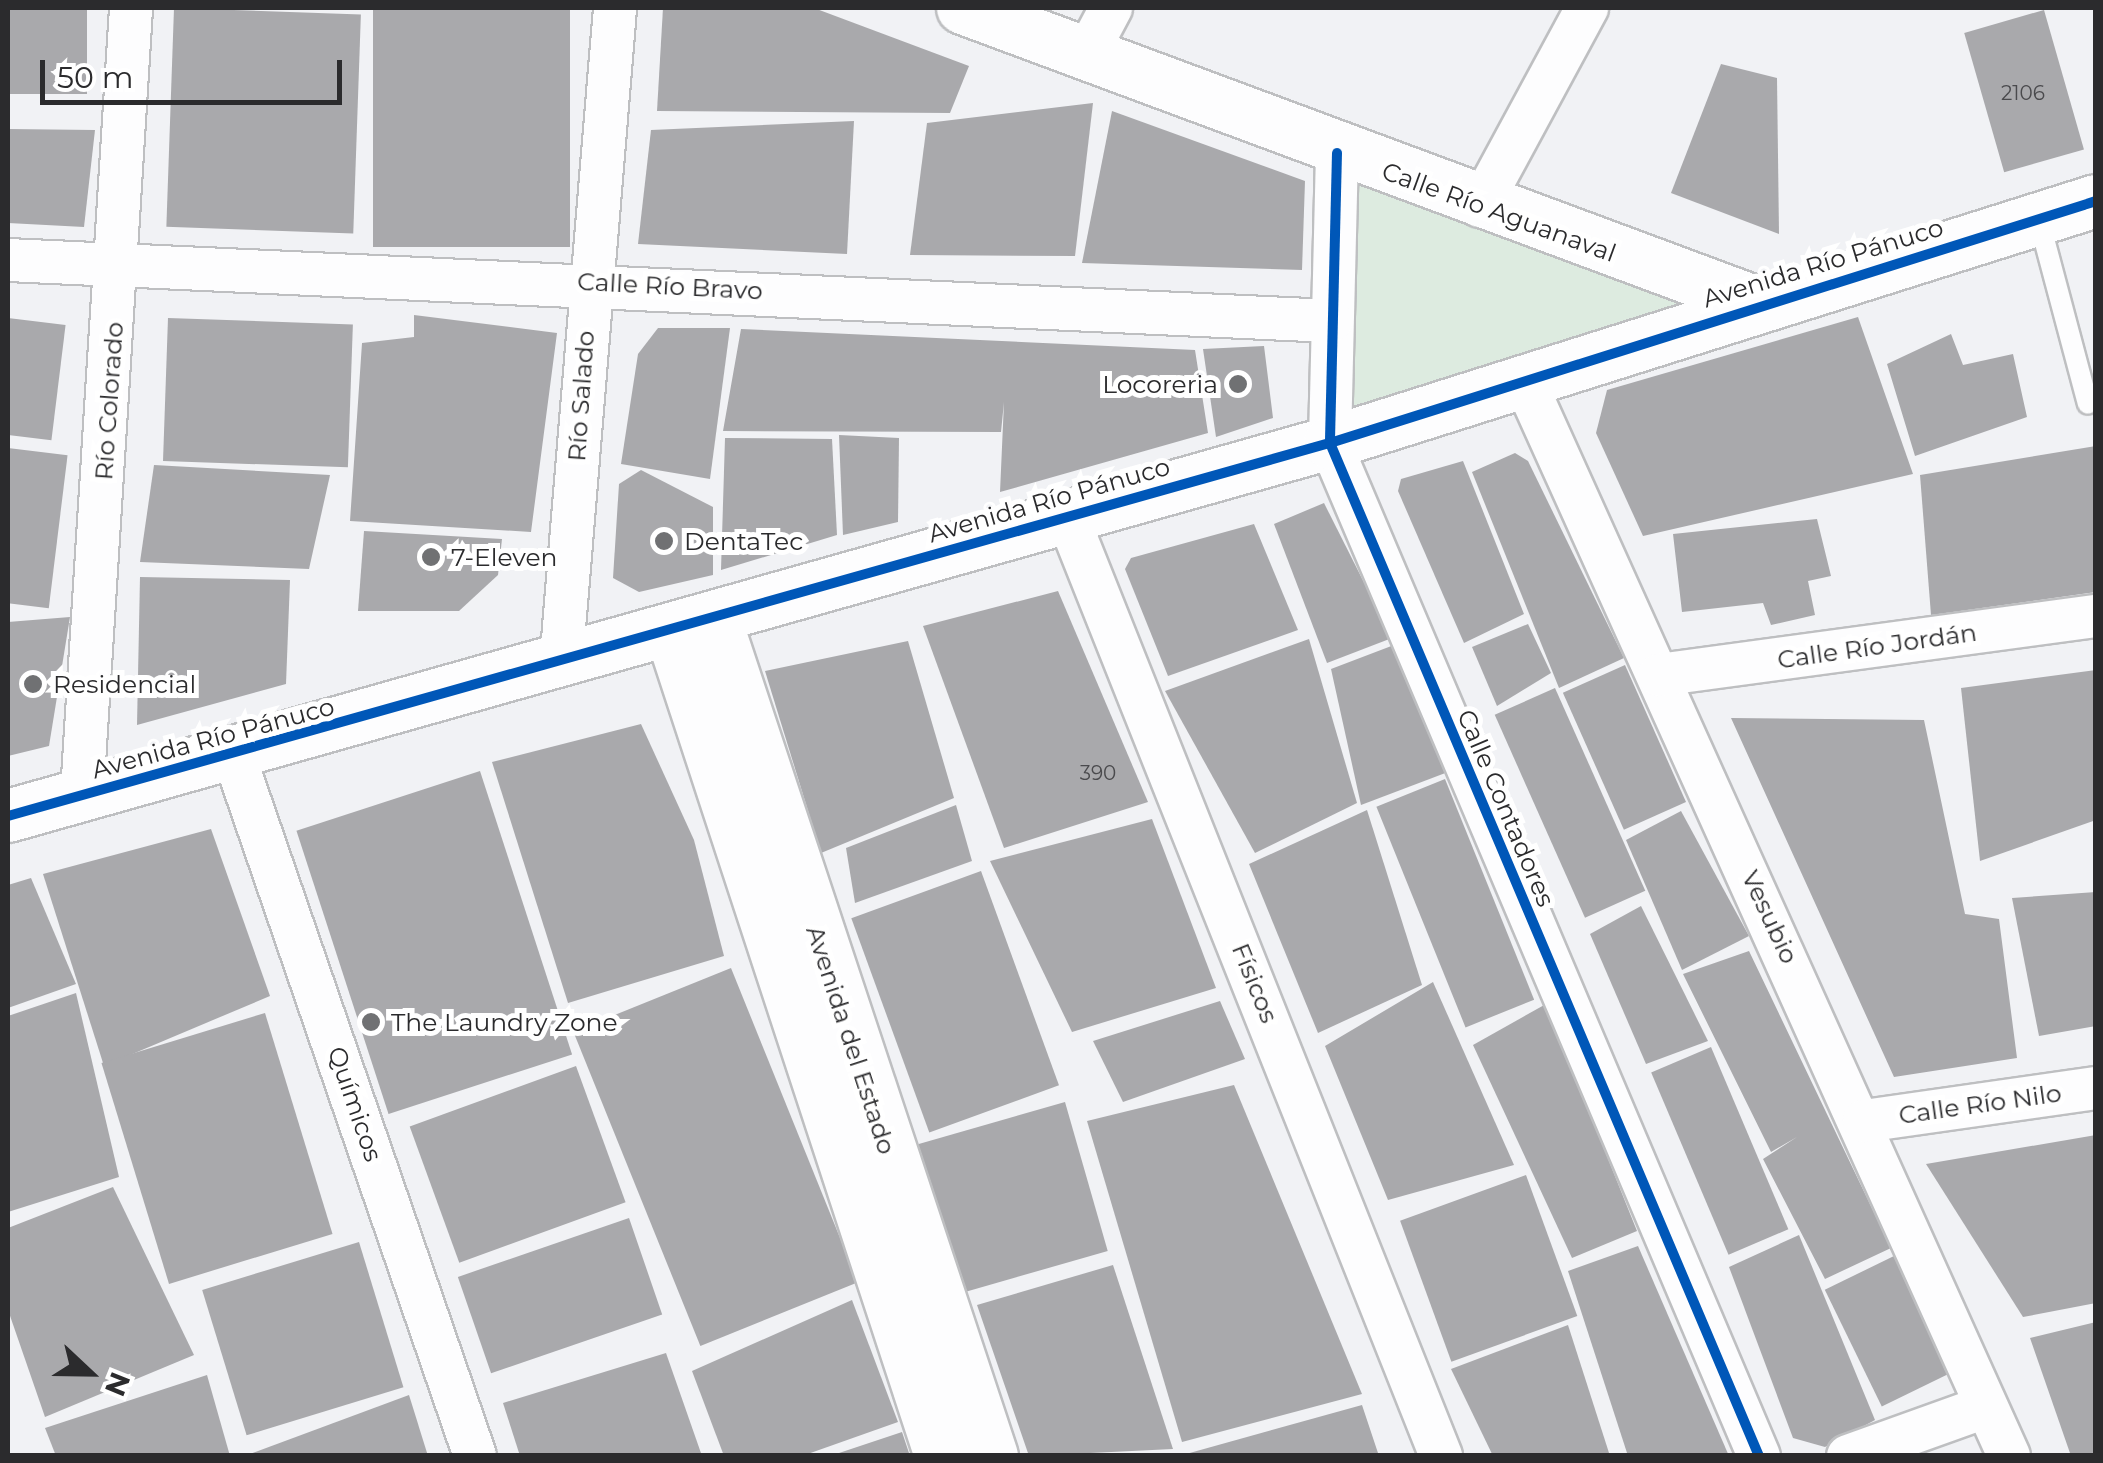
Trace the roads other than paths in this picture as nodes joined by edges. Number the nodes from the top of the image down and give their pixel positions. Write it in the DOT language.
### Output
graph roads {
  1 [pos="131,8"];
  2 [pos="616,8"];
  3 [pos="963,8"];
  4 [pos="1111,8"];
  5 [pos="1587,8"];
  6 [pos="1086,55"];
  7 [pos="1338,153"];
  8 [pos="2096,201"];
  9 [pos="1480,206"];
  10 [pos="2039,218"];
  11 [pos="8,260"];
  12 [pos="118,260"];
  13 [pos="589,282"];
  14 [pos="1756,303"];
  15 [pos="1332,321"];
  16 [pos="1525,382"];
  17 [pos="2088,404"];
  18 [pos="1330,443"];
  19 [pos="1066,513"];
  20 [pos="2096,616"];
  21 [pos="694,628"];
  22 [pos="560,664"];
  23 [pos="1659,675"];
  24 [pos="233,753"];
  25 [pos="82,794"];
  26 [pos="8,816"];
  27 [pos="2096,1088"];
  28 [pos="1864,1120"];
  29 [pos="1985,1407"];
  30 [pos="475,1456"];
  31 [pos="941,1456"];
  32 [pos="992,1456"];
  33 [pos="1441,1456"];
  34 [pos="1759,1456"];
  35 [pos="1848,1456"];
  36 [pos="2009,1456"];
  1 -- 12 [label="street, Río Colorado"];
  2 -- 13 [label="street, Río Salado"];
  3 -- 6 [label="street, Calle Río Aguanaval"];
  4 -- 6 [label="street"];
  5 -- 9 [label="street"];
  6 -- 7 [label="street, Calle Río Aguanaval"];
  7 -- 9 [label="street, Calle Río Aguanaval"];
  7 -- 15 [label="street, Calle Contadores"];
  8 -- 10 [label="street, Avenida Río Pánuco"];
  9 -- 14 [label="street, Calle Río Aguanaval"];
  10 -- 14 [label="street, Avenida Río Pánuco"];
  10 -- 17 [label="lane"];
  11 -- 12 [label="street, Calle Río Bravo"];
  12 -- 13 [label="street, Calle Río Bravo"];
  12 -- 25 [label="street, Río Colorado"];
  13 -- 15 [label="street, Calle Río Bravo"];
  13 -- 22 [label="street, Río Salado"];
  14 -- 16 [label="street, Avenida Río Pánuco"];
  15 -- 18 [label="street, Calle Contadores"];
  16 -- 18 [label="street, Avenida Río Pánuco"];
  16 -- 23 [label="street, Vesubio"];
  18 -- 19 [label="street, Avenida Río Pánuco"];
  18 -- 34 [label="street, Calle Contadores"];
  19 -- 21 [label="street, Avenida Río Pánuco"];
  19 -- 33 [label="street, Físicos"];
  20 -- 23 [label="street, Calle Río Jordán"];
  21 -- 22 [label="street, Avenida Río Pánuco"];
  21 -- 31 [label="street, Avenida del Estado"];
  21 -- 32 [label="street, Avenida del Estado"];
  22 -- 24 [label="street, Avenida Río Pánuco"];
  23 -- 28 [label="street, Vesubio"];
  24 -- 25 [label="street, Avenida Río Pánuco"];
  24 -- 30 [label="street, Químicos"];
  25 -- 26 [label="street, Avenida Río Pánuco"];
  27 -- 28 [label="street, Calle Río Nilo"];
  28 -- 29 [label="street, Vesubio"];
  29 -- 35 [label="street"];
  29 -- 36 [label="street, Vesubio"];
}
